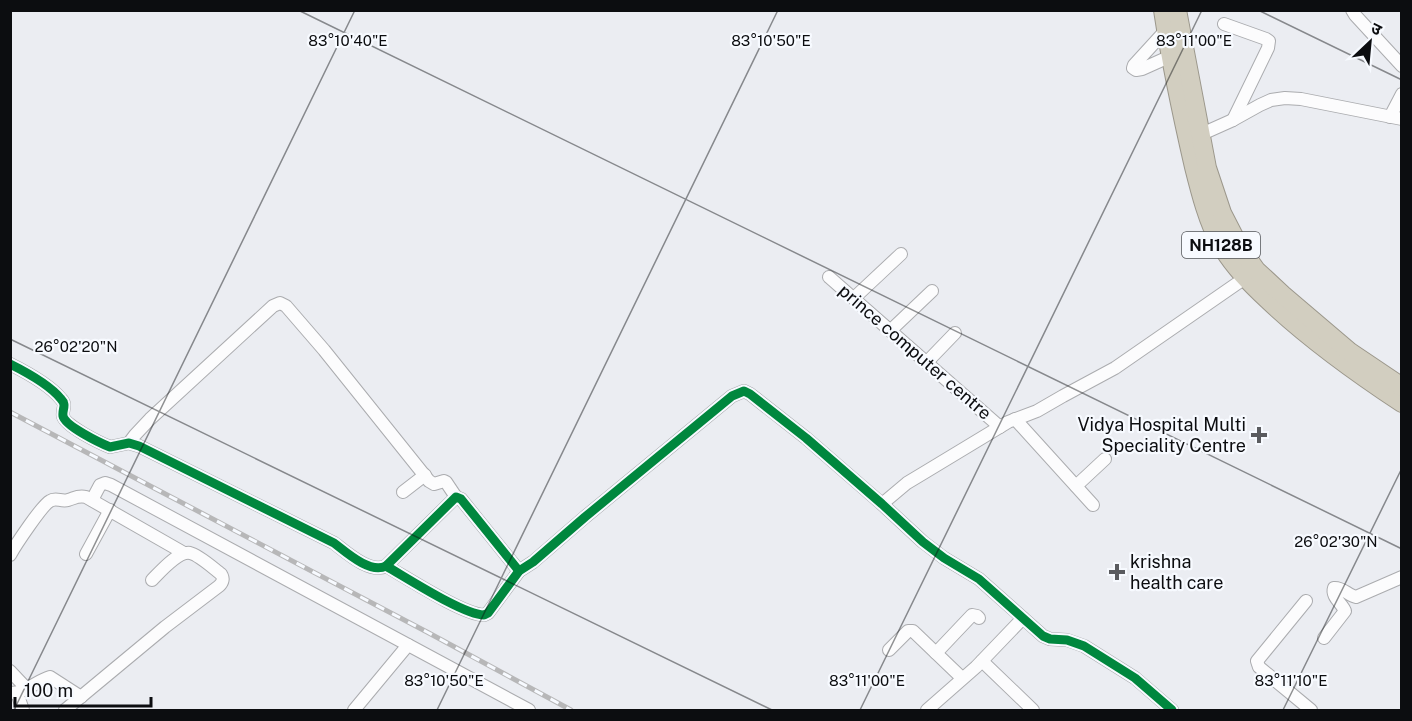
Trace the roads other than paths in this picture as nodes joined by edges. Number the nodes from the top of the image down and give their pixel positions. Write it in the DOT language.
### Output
graph roads {
  1 [pos="1162,10"];
  2 [pos="1177,10"];
  3 [pos="1352,10"];
  4 [pos="1224,24"];
  5 [pos="1166,30"];
  6 [pos="1171,56"];
  7 [pos="1401,66"];
  8 [pos="1401,94"];
  9 [pos="1396,118"];
  10 [pos="1233,120"];
  11 [pos="1194,137"];
  12 [pos="901,254"];
  13 [pos="829,277"];
  14 [pos="1245,278"];
  15 [pos="932,291"];
  16 [pos="854,298"];
  17 [pos="891,330"];
  18 [pos="955,333"];
  19 [pos="927,362"];
  20 [pos="10,364"];
  21 [pos="1401,387"];
  22 [pos="1401,403"];
  23 [pos="1015,419"];
  24 [pos="1000,427"];
  25 [pos="129,443"];
  26 [pos="1105,459"];
  27 [pos="425,475"];
  28 [pos="1076,486"];
  29 [pos="403,492"];
  30 [pos="456,497"];
  31 [pos="92,500"];
  32 [pos="882,504"];
  33 [pos="1093,505"];
  34 [pos="110,510"];
  35 [pos="184,553"];
  36 [pos="86,554"];
  37 [pos="10,555"];
  38 [pos="386,566"];
  39 [pos="519,571"];
  40 [pos="1401,577"];
  41 [pos="152,580"];
  42 [pos="1306,601"];
  43 [pos="979,618"];
  44 [pos="1023,618"];
  45 [pos="1324,638"];
  46 [pos="408,645"];
  47 [pos="889,650"];
  48 [pos="936,653"];
  49 [pos="982,661"];
  50 [pos="10,671"];
  51 [pos="962,678"];
  52 [pos="18,691"];
  53 [pos="81,697"];
  54 [pos="1026,708"];
  55 [pos="931,709"];
  56 [pos="23,711"];
  57 [pos="65,711"];
  58 [pos="354,711"];
  59 [pos="529,711"];
  60 [pos="1172,711"];
  61 [pos="1311,711"];
  1 -- 5 [label="highway, NH128B"];
  2 -- 11 [label="highway, NH128B"];
  3 -- 7 [label="street"];
  4 -- 10 [label="street"];
  5 -- 6 [label="highway, NH128B"];
  5 -- 6 [label="street"];
  6 -- 11 [label="highway, NH128B"];
  8 -- 9 [label="street"];
  9 -- 10 [label="street"];
  10 -- 11 [label="street"];
  11 -- 14 [label="highway, NH128B"];
  11 -- 21 [label="highway, NH128B"];
  12 -- 16 [label="street"];
  13 -- 16 [label="street, prince computer centre"];
  14 -- 22 [label="highway, NH128B"];
  14 -- 23 [label="street"];
  15 -- 17 [label="street"];
  16 -- 17 [label="street, prince computer centre"];
  17 -- 19 [label="street, prince computer centre"];
  18 -- 19 [label="street"];
  19 -- 24 [label="street, prince computer centre"];
  20 -- 25 [label="street"];
  23 -- 24 [label="street"];
  23 -- 28 [label="street"];
  24 -- 32 [label="street"];
  25 -- 27 [label="street"];
  25 -- 38 [label="street"];
  26 -- 28 [label="street"];
  27 -- 29 [label="street"];
  27 -- 30 [label="street"];
  28 -- 33 [label="street"];
  30 -- 38 [label="street"];
  30 -- 39 [label="street"];
  31 -- 34 [label="street"];
  31 -- 37 [label="street"];
  31 -- 46 [label="street"];
  32 -- 39 [label="street"];
  32 -- 44 [label="street"];
  34 -- 35 [label="street"];
  34 -- 36 [label="street"];
  35 -- 41 [label="street"];
  35 -- 53 [label="street"];
  38 -- 39 [label="street"];
  40 -- 45 [label="street"];
  42 -- 61 [label="street"];
  43 -- 48 [label="street"];
  44 -- 49 [label="street"];
  44 -- 60 [label="street"];
  46 -- 58 [label="street"];
  46 -- 59 [label="street"];
  47 -- 48 [label="street"];
  48 -- 51 [label="street"];
  49 -- 51 [label="street"];
  49 -- 54 [label="street"];
  50 -- 52 [label="street"];
  51 -- 55 [label="street"];
  52 -- 53 [label="street"];
  52 -- 56 [label="street"];
  53 -- 57 [label="street"];
}
